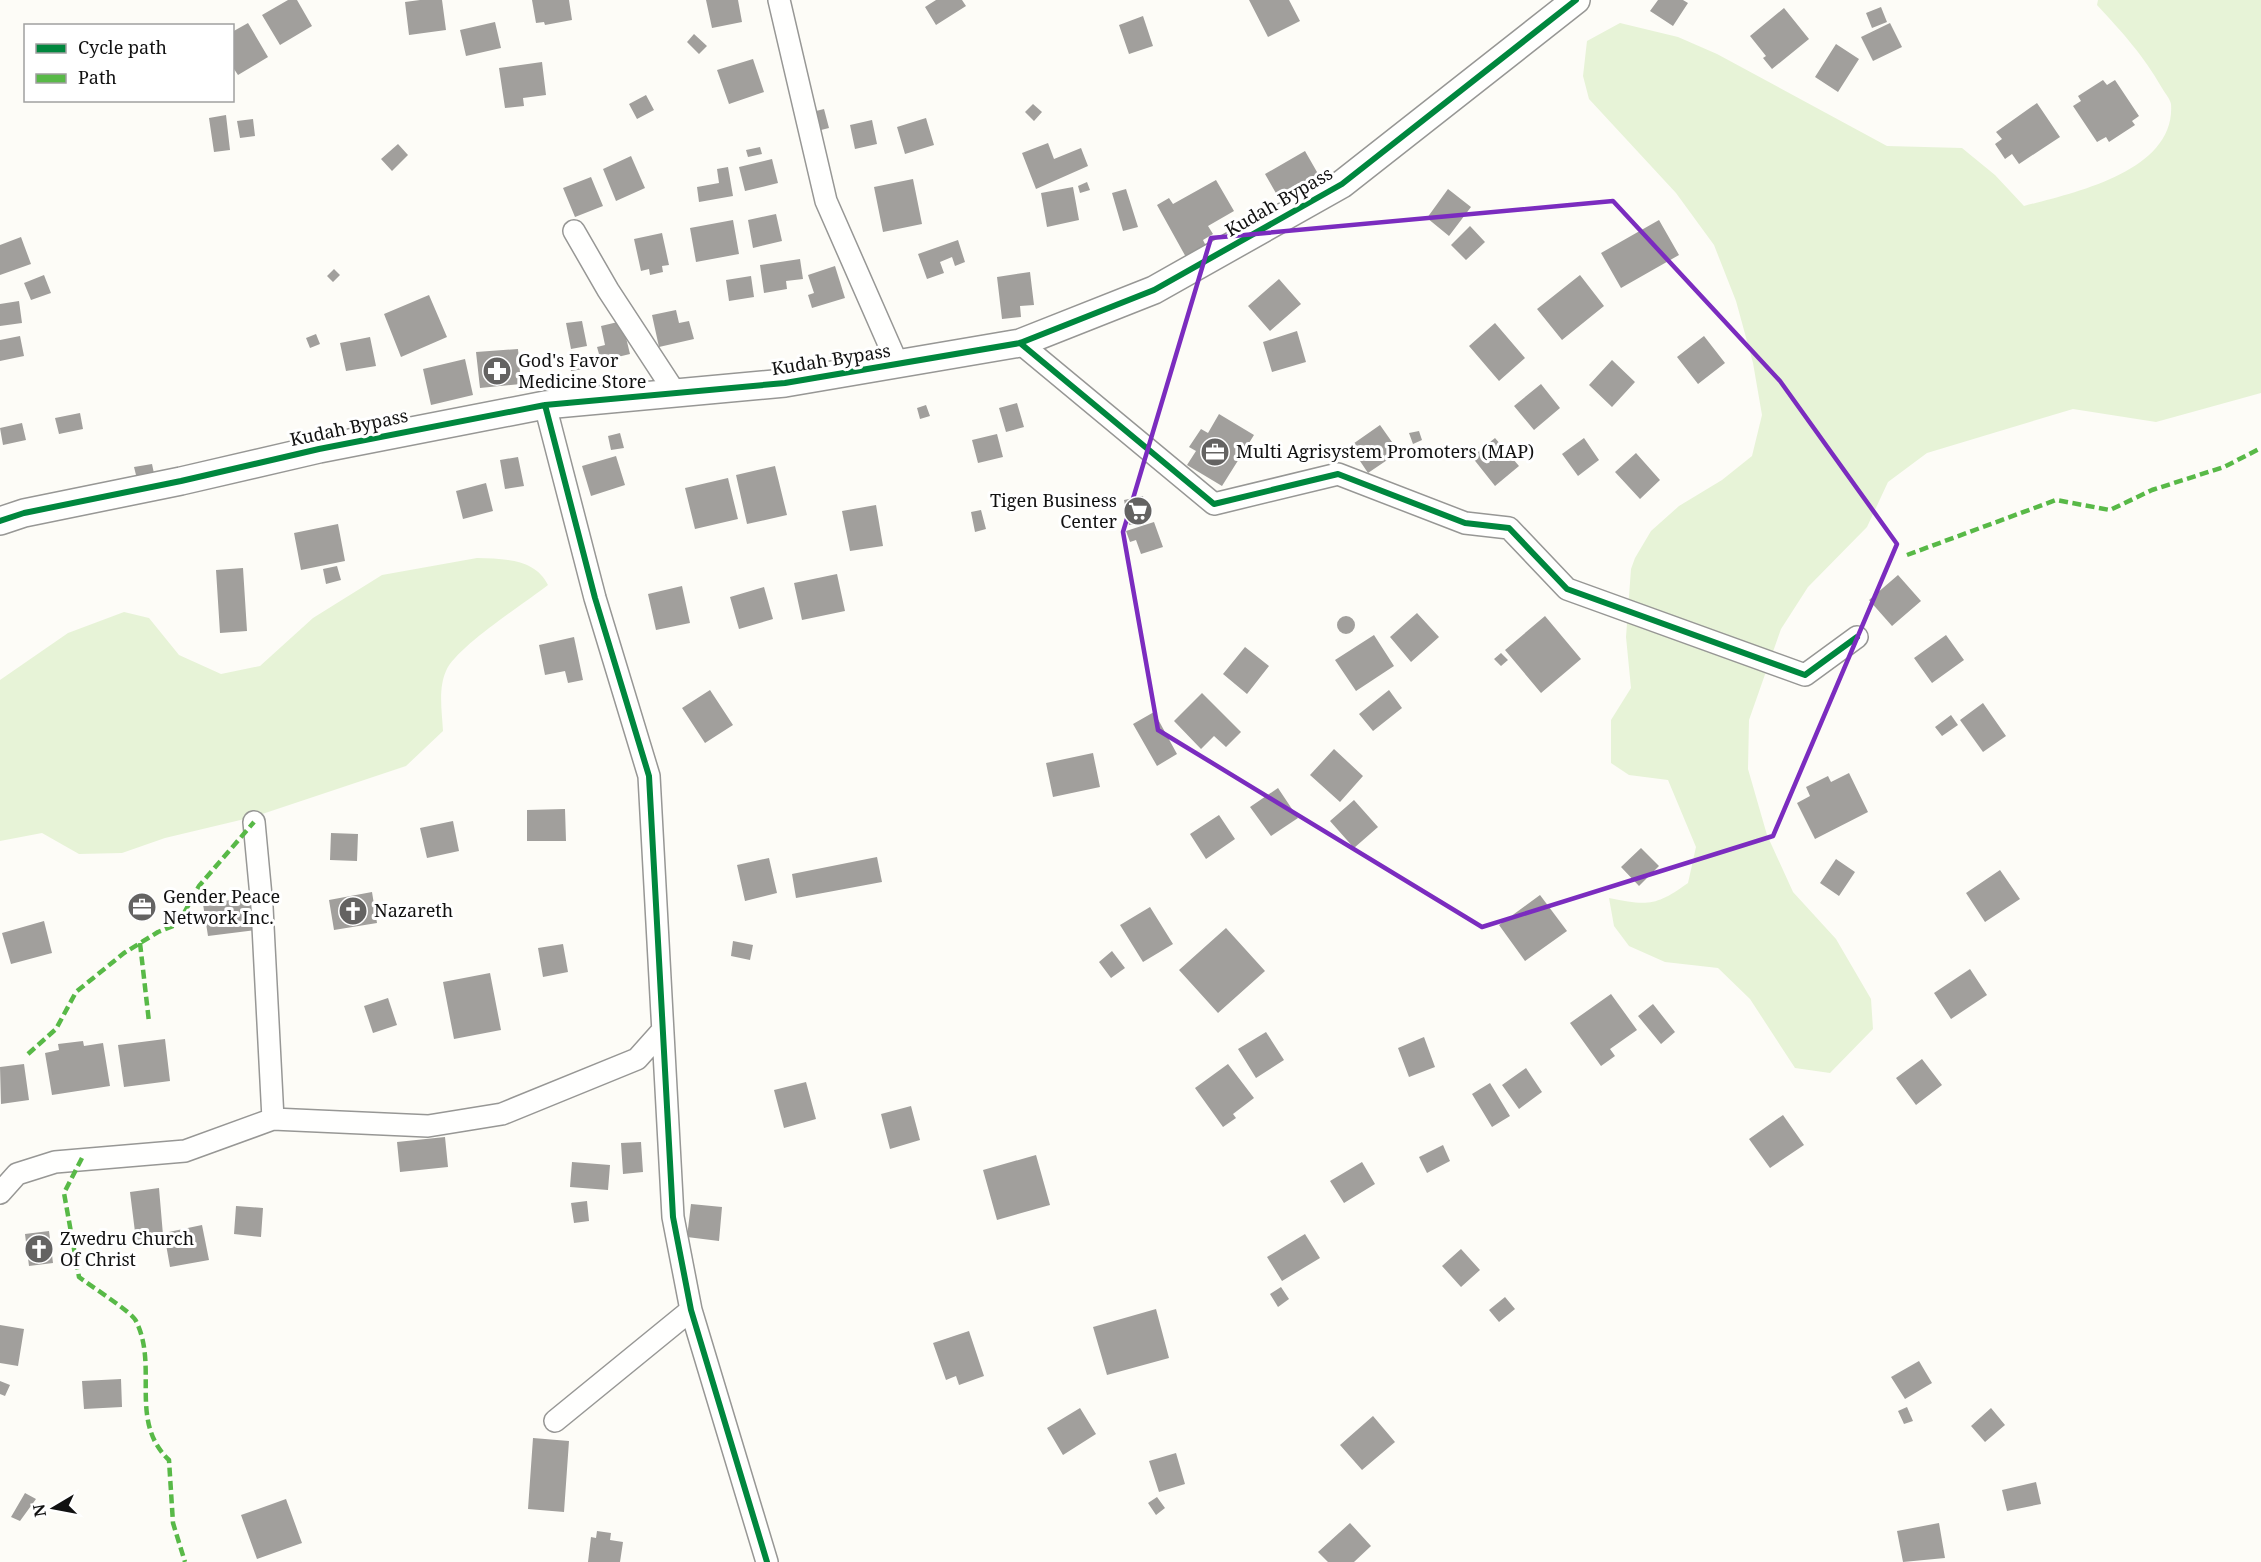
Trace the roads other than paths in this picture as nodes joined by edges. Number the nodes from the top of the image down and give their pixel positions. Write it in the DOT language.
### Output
graph roads {
  1 [pos="779,0"];
  2 [pos="1575,0"];
  3 [pos="574,231"];
  4 [pos="1020,343"];
  5 [pos="898,364"];
  6 [pos="676,394"];
  7 [pos="545,405"];
  8 [pos="0,521"];
  9 [pos="1857,637"];
  10 [pos="254,822"];
  11 [pos="662,1031"];
  12 [pos="273,1119"];
  13 [pos="0,1193"];
  14 [pos="691,1310"];
  15 [pos="555,1421"];
  16 [pos="766,1562"];
  1 -- 5 [label="street"];
  2 -- 4 [label="street, Kudah Bypass"];
  3 -- 6 [label="street"];
  4 -- 5 [label="street, Kudah Bypass"];
  4 -- 9 [label="street"];
  5 -- 6 [label="street, Kudah Bypass"];
  6 -- 7 [label="street, Kudah Bypass"];
  7 -- 8 [label="street, Kudah Bypass"];
  7 -- 11 [label="street"];
  10 -- 12 [label="street"];
  11 -- 12 [label="street"];
  11 -- 14 [label="street"];
  12 -- 13 [label="street"];
  14 -- 15 [label="street"];
  14 -- 16 [label="street"];
}
